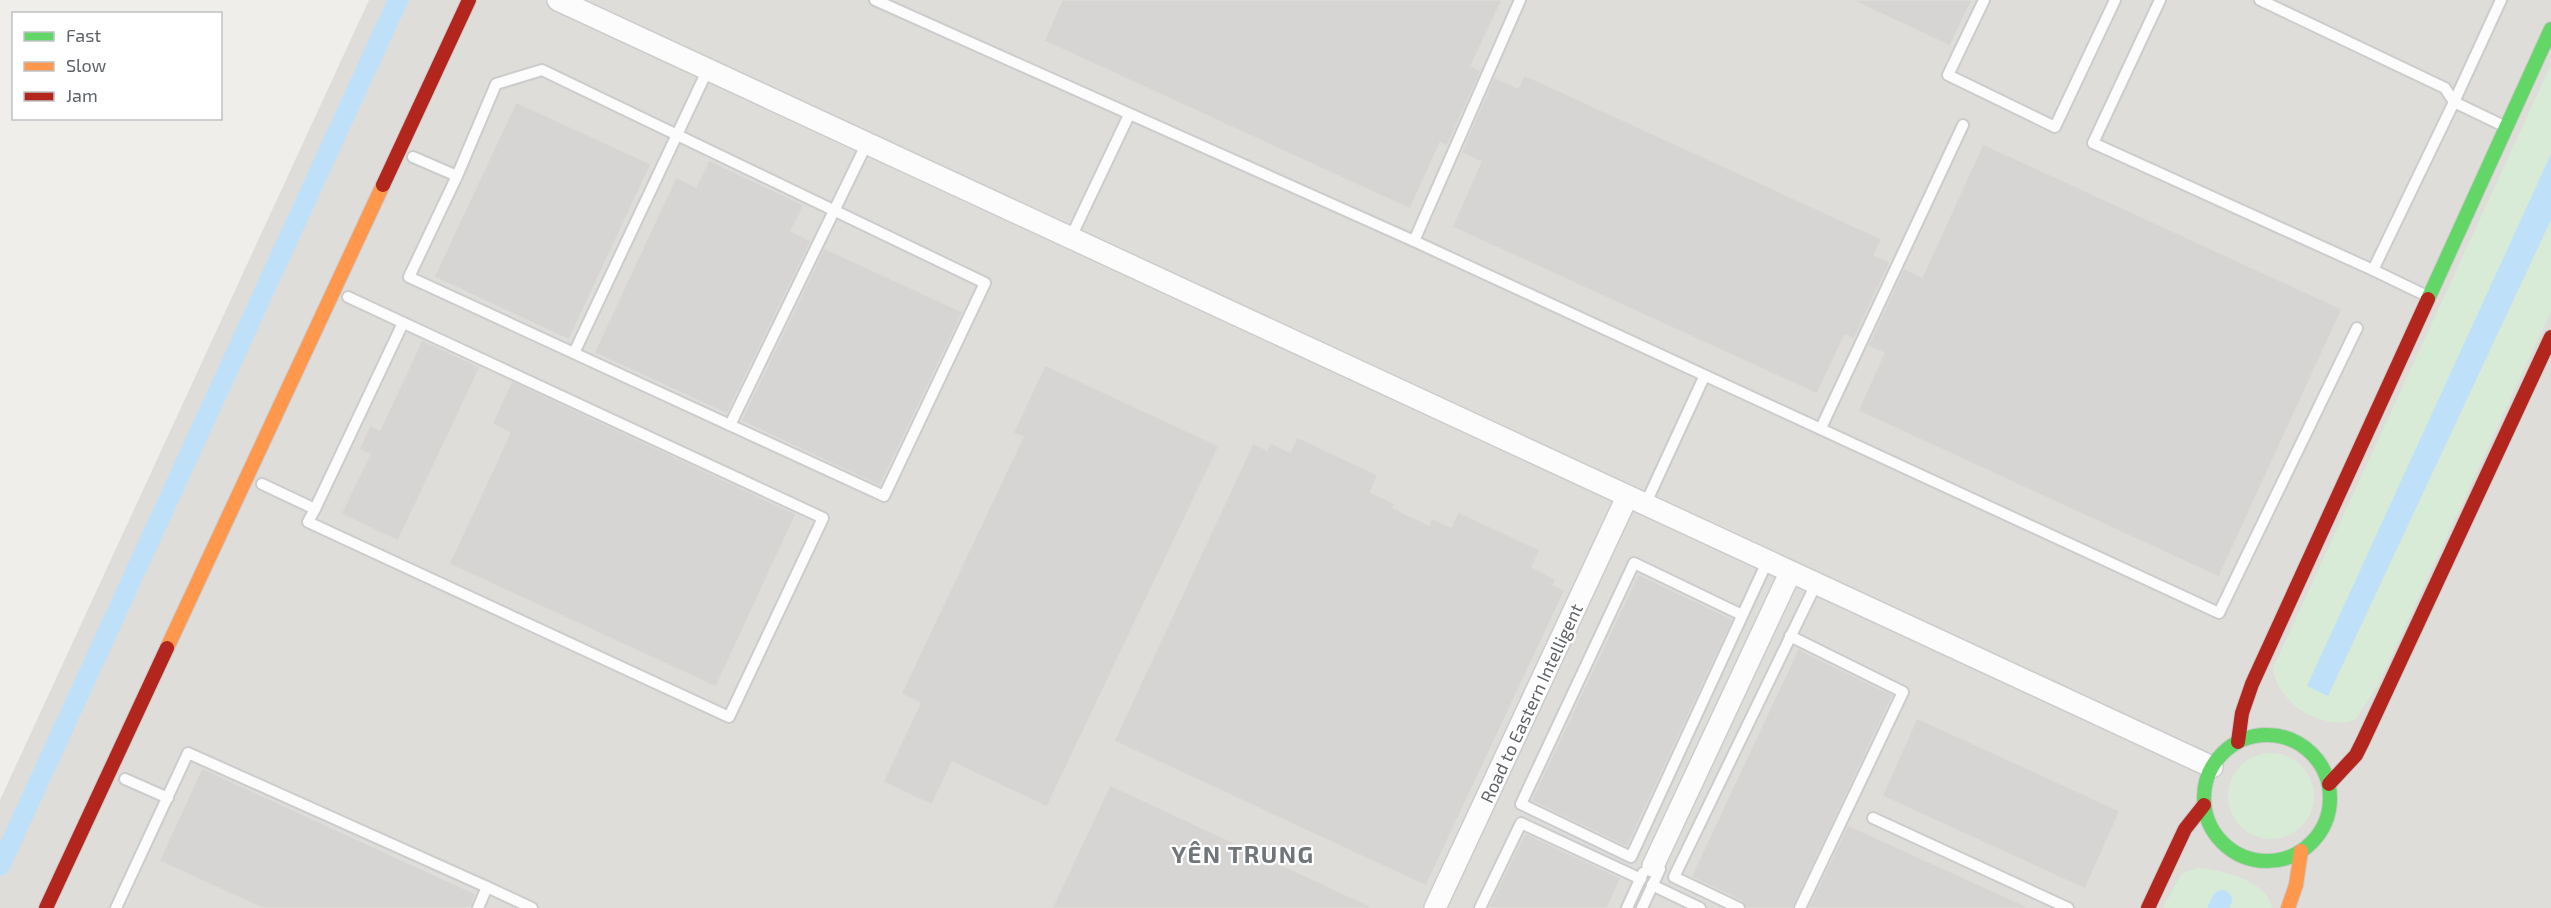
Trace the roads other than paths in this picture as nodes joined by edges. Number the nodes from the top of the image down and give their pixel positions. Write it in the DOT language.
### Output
graph roads {
  1 [pos="469,0"];
  2 [pos="558,0"];
  3 [pos="875,0"];
  4 [pos="1520,0"];
  5 [pos="1984,0"];
  6 [pos="2115,0"];
  7 [pos="2160,0"];
  8 [pos="2260,0"];
  9 [pos="2501,0"];
  10 [pos="2551,29"];
  11 [pos="708,69"];
  12 [pos="2454,102"];
  13 [pos="1129,115"];
  14 [pos="1963,125"];
  15 [pos="2506,127"];
  16 [pos="677,135"];
  17 [pos="867,143"];
  18 [pos="413,157"];
  19 [pos="456,176"];
  20 [pos="834,210"];
  21 [pos="1071,237"];
  22 [pos="1413,241"];
  23 [pos="2373,270"];
  24 [pos="348,297"];
  25 [pos="2429,297"];
  26 [pos="403,323"];
  27 [pos="2357,328"];
  28 [pos="2551,338"];
  29 [pos="574,353"];
  30 [pos="1704,377"];
  31 [pos="730,425"];
  32 [pos="1821,428"];
  33 [pos="262,484"];
  34 [pos="1636,501"];
  35 [pos="315,509"];
  36 [pos="1767,562"];
  37 [pos="1791,573"];
  38 [pos="1815,584"];
  39 [pos="1742,615"];
  40 [pos="1790,636"];
  41 [pos="2238,742"];
  42 [pos="2212,767"];
  43 [pos="125,779"];
  44 [pos="2329,784"];
  45 [pos="168,798"];
  46 [pos="2204,806"];
  47 [pos="1874,818"];
  48 [pos="2301,851"];
  49 [pos="1649,876"];
  50 [pos="487,887"];
  51 [pos="46,908"];
  52 [pos="116,908"];
  53 [pos="478,908"];
  54 [pos="532,908"];
  55 [pos="1435,908"];
  56 [pos="1480,908"];
  57 [pos="1627,908"];
  58 [pos="1642,908"];
  59 [pos="1701,908"];
  60 [pos="1740,908"];
  61 [pos="1800,908"];
  62 [pos="2068,908"];
  63 [pos="2148,908"];
  64 [pos="2288,908"];
  1 -- 51 [label="main road"];
  2 -- 11 [label="street"];
  3 -- 13 [label="lane"];
  4 -- 22 [label="lane"];
  5 -- 6 [label="lane"];
  7 -- 23 [label="lane"];
  8 -- 12 [label="lane"];
  9 -- 12 [label="lane"];
  10 -- 15 [label="main road"];
  11 -- 16 [label="lane"];
  11 -- 17 [label="street"];
  12 -- 15 [label="lane"];
  12 -- 23 [label="lane"];
  13 -- 21 [label="lane"];
  13 -- 22 [label="lane"];
  14 -- 32 [label="lane"];
  15 -- 25 [label="main road"];
  16 -- 19 [label="lane"];
  16 -- 20 [label="lane"];
  16 -- 29 [label="lane"];
  17 -- 20 [label="lane"];
  17 -- 21 [label="street"];
  18 -- 19 [label="lane"];
  19 -- 29 [label="lane"];
  20 -- 31 [label="lane"];
  20 -- 31 [label="lane"];
  21 -- 34 [label="street"];
  22 -- 30 [label="lane"];
  23 -- 25 [label="lane"];
  24 -- 26 [label="lane"];
  25 -- 41 [label="main road"];
  26 -- 35 [label="lane"];
  26 -- 35 [label="lane"];
  27 -- 32 [label="lane"];
  28 -- 44 [label="main road"];
  29 -- 31 [label="lane"];
  30 -- 32 [label="lane"];
  30 -- 34 [label="lane"];
  33 -- 35 [label="lane"];
  34 -- 36 [label="street"];
  34 -- 55 [label="street, Road to Eastern Intelligent"];
  36 -- 37 [label="street"];
  36 -- 39 [label="lane"];
  37 -- 38 [label="street"];
  37 -- 49 [label="street"];
  38 -- 40 [label="lane"];
  38 -- 42 [label="street"];
  39 -- 39 [label="lane"];
  40 -- 60 [label="lane"];
  40 -- 61 [label="lane"];
  41 -- 42 [label="main road"];
  41 -- 44 [label="main road"];
  42 -- 46 [label="main road"];
  43 -- 45 [label="lane"];
  44 -- 48 [label="main road"];
  45 -- 50 [label="lane"];
  45 -- 52 [label="lane"];
  46 -- 48 [label="main road"];
  46 -- 63 [label="main road"];
  47 -- 62 [label="lane"];
  48 -- 64 [label="main road"];
  49 -- 56 [label="lane"];
  49 -- 57 [label="lane"];
  49 -- 58 [label="lane"];
  49 -- 59 [label="lane"];
  50 -- 53 [label="lane"];
  50 -- 54 [label="lane"];
}
